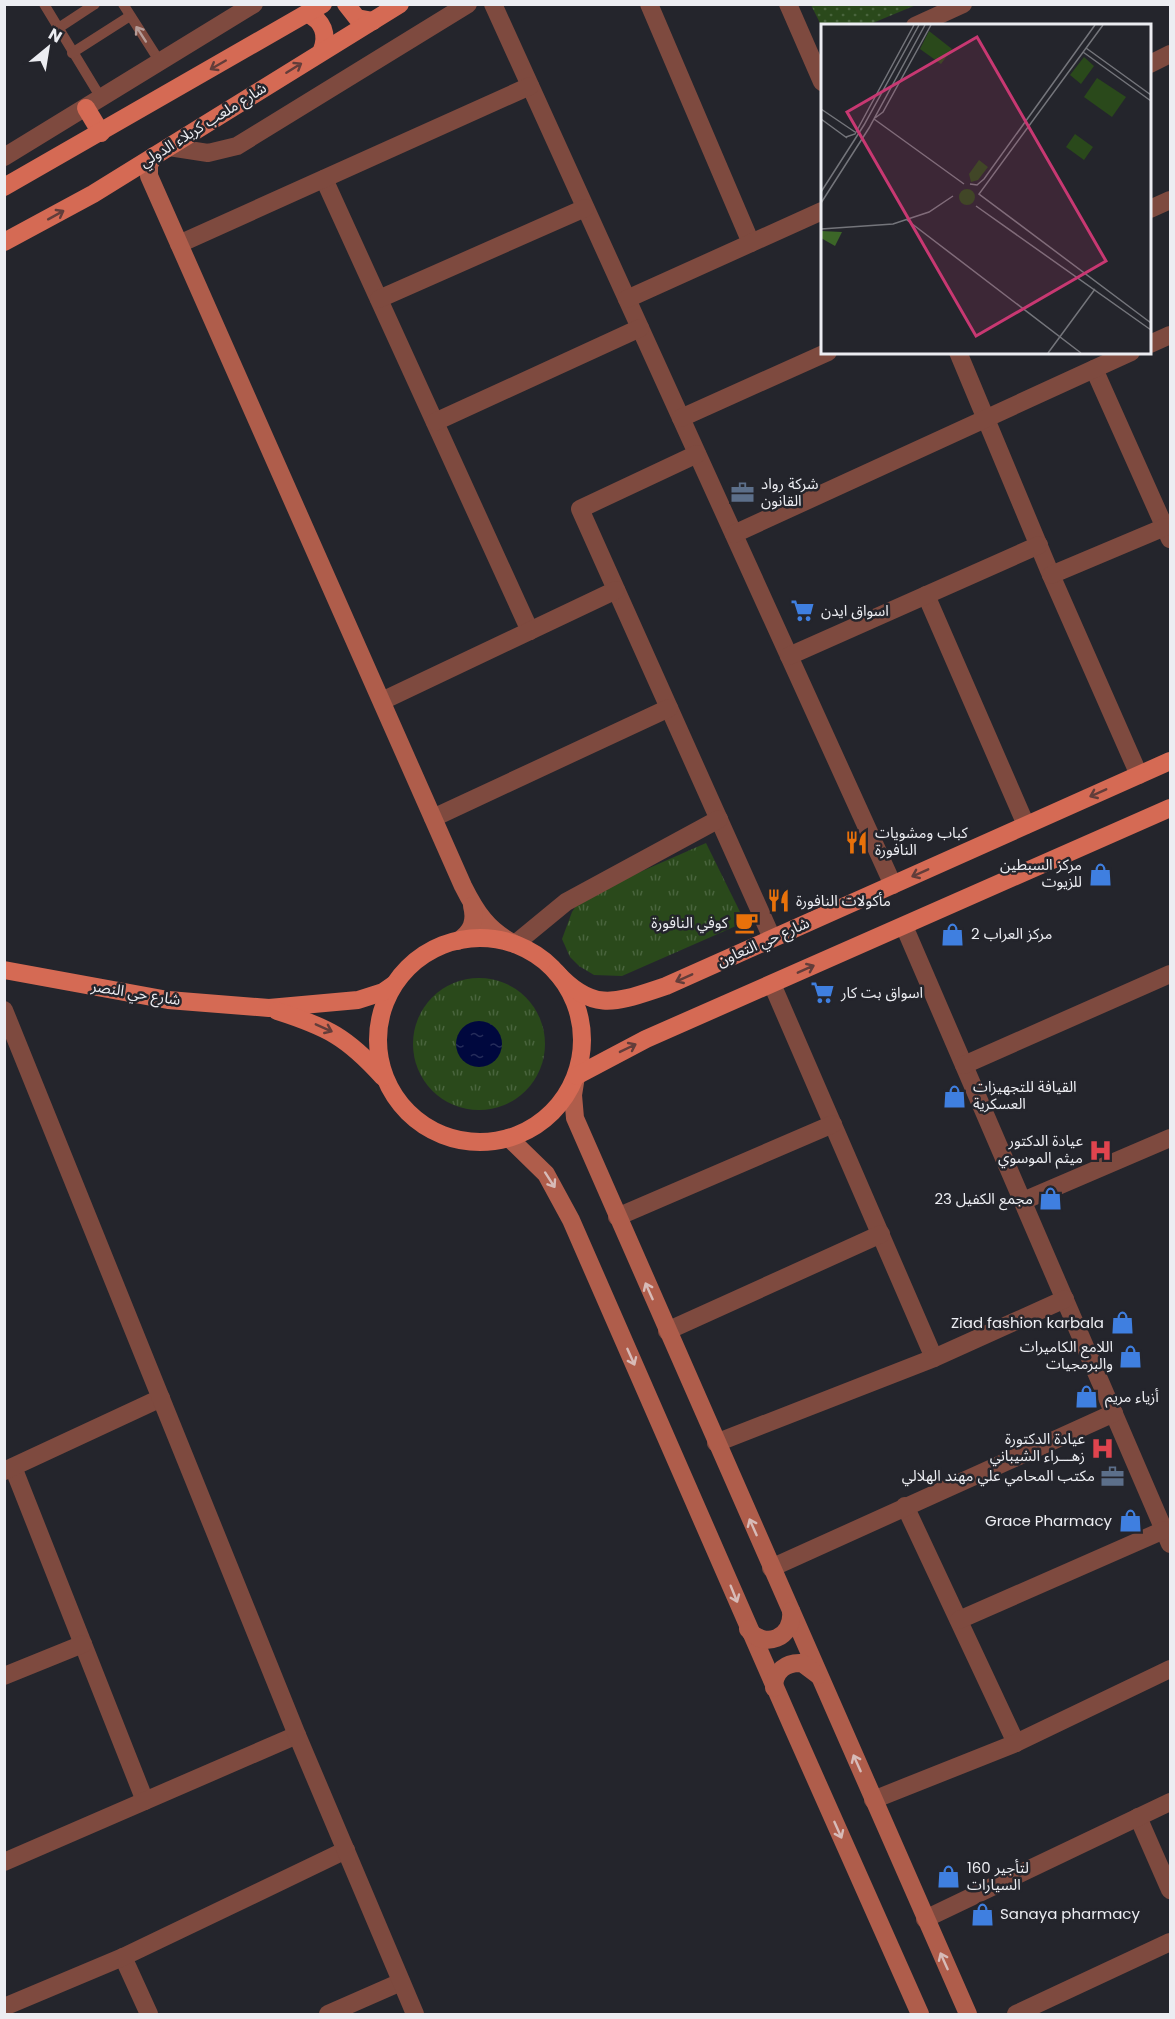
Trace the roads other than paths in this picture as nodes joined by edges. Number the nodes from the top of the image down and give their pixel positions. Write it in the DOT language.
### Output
graph roads {
  1 [pos="94,4"];
  2 [pos="123,4"];
  3 [pos="346,4"];
  4 [pos="399,4"];
  5 [pos="468,4"];
  6 [pos="493,4"];
  7 [pos="649,4"];
  8 [pos="788,4"];
  9 [pos="963,4"];
  10 [pos="43,5"];
  11 [pos="252,5"];
  12 [pos="316,9"];
  13 [pos="130,16"];
  14 [pos="373,21"];
  15 [pos="919,24"];
  16 [pos="57,29"];
  17 [pos="322,50"];
  18 [pos="72,53"];
  19 [pos="1170,54"];
  20 [pos="160,62"];
  21 [pos="1151,63"];
  22 [pos="821,72"];
  23 [pos="530,86"];
  24 [pos="94,103"];
  25 [pos="101,133"];
  26 [pos="161,151"];
  27 [pos="4,157"];
  28 [pos="324,179"];
  29 [pos="4,187"];
  30 [pos="1170,200"];
  31 [pos="585,208"];
  32 [pos="1151,208"];
  33 [pos="821,211"];
  34 [pos="4,242"];
  35 [pos="751,243"];
  36 [pos="179,244"];
  37 [pos="379,299"];
  38 [pos="627,299"];
  39 [pos="640,328"];
  40 [pos="1170,335"];
  41 [pos="1151,343"];
  42 [pos="824,354"];
  43 [pos="959,354"];
  44 [pos="1127,354"];
  45 [pos="1094,369"];
  46 [pos="681,418"];
  47 [pos="986,419"];
  48 [pos="435,422"];
  49 [pos="697,454"];
  50 [pos="1168,533"];
  51 [pos="734,534"];
  52 [pos="1039,545"];
  53 [pos="1051,575"];
  54 [pos="616,590"];
  55 [pos="926,595"];
  56 [pos="530,631"];
  57 [pos="789,656"];
  58 [pos="382,701"];
  59 [pos="669,708"];
  60 [pos="1170,761"];
  61 [pos="1139,775"];
  62 [pos="1170,807"];
  63 [pos="433,818"];
  64 [pos="719,819"];
  65 [pos="1026,825"];
  66 [pos="893,885"];
  67 [pos="470,901"];
  68 [pos="904,926"];
  69 [pos="772,938"];
  70 [pos="458,941"];
  71 [pos="515,944"];
  72 [pos="4,970"];
  73 [pos="556,972"];
  74 [pos="1170,975"];
  75 [pos="772,984"];
  76 [pos="393,986"];
  77 [pos="269,1008"];
  78 [pos="4,1010"];
  79 [pos="964,1065"];
  80 [pos="576,1076"];
  81 [pos="385,1079"];
  82 [pos="833,1124"];
  83 [pos="509,1138"];
  84 [pos="1170,1138"];
  85 [pos="1023,1201"];
  86 [pos="617,1217"];
  87 [pos="881,1234"];
  88 [pos="1065,1299"];
  89 [pos="667,1332"];
  90 [pos="934,1358"];
  91 [pos="161,1398"];
  92 [pos="1114,1413"];
  93 [pos="716,1443"];
  94 [pos="9,1469"];
  95 [pos="905,1506"];
  96 [pos="1167,1537"];
  97 [pos="771,1568"];
  98 [pos="790,1611"];
  99 [pos="959,1620"];
  100 [pos="748,1629"];
  101 [pos="83,1644"];
  102 [pos="1170,1669"];
  103 [pos="4,1676"];
  104 [pos="819,1677"];
  105 [pos="774,1688"];
  106 [pos="297,1735"];
  107 [pos="1016,1743"];
  108 [pos="873,1800"];
  109 [pos="145,1801"];
  110 [pos="1170,1802"];
  111 [pos="1138,1817"];
  112 [pos="345,1851"];
  113 [pos="4,1862"];
  114 [pos="1170,1890"];
  115 [pos="925,1919"];
  116 [pos="1170,1942"];
  117 [pos="123,1957"];
  118 [pos="401,1982"];
  119 [pos="4,2007"];
  120 [pos="149,2014"];
  121 [pos="328,2014"];
  122 [pos="415,2014"];
  123 [pos="920,2014"];
  124 [pos="968,2014"];
  125 [pos="1016,2014"];
  1 -- 16 [label="lane"];
  2 -- 13 [label="lane"];
  3 -- 14 [label="main road"];
  4 -- 14 [label="main road, شارع ملعب كربلاء الدولي"];
  5 -- 26 [label="street"];
  6 -- 23 [label="street"];
  7 -- 35 [label="street"];
  8 -- 22 [label="street"];
  9 -- 15 [label="street"];
  10 -- 16 [label="lane"];
  11 -- 20 [label="street"];
  12 -- 17 [label="main road"];
  12 -- 25 [label="main road, one-way"];
  13 -- 18 [label="lane"];
  20 -- 13 [label="lane, one-way"];
  14 -- 17 [label="main road, شارع ملعب كربلاء الدولي"];
  16 -- 18 [label="lane"];
  26 -- 17 [label="main road, شارع ملعب كربلاء الدولي, one-way"];
  18 -- 24 [label="lane"];
  19 -- 21 [label="street"];
  20 -- 24 [label="street"];
  23 -- 28 [label="street"];
  23 -- 31 [label="street"];
  24 -- 25 [label="main road"];
  24 -- 27 [label="street"];
  25 -- 29 [label="main road"];
  34 -- 26 [label="main road, شارع ملعب كربلاء الدولي, one-way"];
  26 -- 36 [label="main road"];
  28 -- 36 [label="street"];
  28 -- 37 [label="street"];
  30 -- 32 [label="street"];
  31 -- 37 [label="street"];
  31 -- 38 [label="street"];
  33 -- 35 [label="street"];
  35 -- 38 [label="street"];
  36 -- 58 [label="main road"];
  37 -- 48 [label="street"];
  38 -- 39 [label="street"];
  39 -- 46 [label="street"];
  39 -- 48 [label="street"];
  40 -- 41 [label="street"];
  42 -- 46 [label="street"];
  43 -- 47 [label="street"];
  44 -- 45 [label="street"];
  45 -- 47 [label="street"];
  45 -- 50 [label="street"];
  46 -- 49 [label="street"];
  47 -- 51 [label="street"];
  47 -- 52 [label="street"];
  48 -- 56 [label="street"];
  49 -- 51 [label="street"];
  49 -- 54 [label="street"];
  50 -- 53 [label="street"];
  51 -- 57 [label="street"];
  52 -- 53 [label="street"];
  52 -- 55 [label="street"];
  53 -- 61 [label="street"];
  54 -- 56 [label="street"];
  54 -- 59 [label="street"];
  55 -- 57 [label="street"];
  55 -- 65 [label="street"];
  56 -- 58 [label="street"];
  57 -- 66 [label="street"];
  58 -- 63 [label="main road"];
  59 -- 63 [label="street"];
  59 -- 64 [label="street"];
  60 -- 61 [label="main road, شارع حي التعاون"];
  61 -- 65 [label="main road, شارع حي التعاون, one-way"];
  62 -- 68 [label="main road"];
  63 -- 67 [label="main road"];
  64 -- 69 [label="street"];
  64 -- 71 [label="street"];
  65 -- 66 [label="main road, شارع حي التعاون, one-way"];
  66 -- 69 [label="main road, شارع حي التعاون"];
  67 -- 70 [label="main road"];
  67 -- 71 [label="main road"];
  75 -- 68 [label="main road, one-way"];
  68 -- 79 [label="street"];
  69 -- 73 [label="main road, شارع حي التعاون, one-way"];
  70 -- 71 [label="main road"];
  70 -- 76 [label="main road"];
  71 -- 73 [label="main road"];
  72 -- 77 [label="main road, شارع حي النصر"];
  73 -- 80 [label="main road"];
  74 -- 79 [label="street"];
  80 -- 75 [label="main road, one-way"];
  75 -- 82 [label="street"];
  76 -- 77 [label="main road"];
  76 -- 81 [label="main road"];
  77 -- 81 [label="main road, one-way"];
  78 -- 91 [label="street"];
  79 -- 85 [label="street"];
  80 -- 83 [label="main road"];
  80 -- 86 [label="main road"];
  81 -- 83 [label="main road"];
  82 -- 86 [label="street"];
  82 -- 87 [label="street"];
  83 -- 100 [label="main road, one-way"];
  84 -- 85 [label="street"];
  85 -- 88 [label="street"];
  89 -- 86 [label="main road, one-way"];
  87 -- 89 [label="street"];
  87 -- 90 [label="street"];
  88 -- 90 [label="street"];
  88 -- 92 [label="street"];
  89 -- 93 [label="main road"];
  90 -- 93 [label="street"];
  91 -- 94 [label="street"];
  91 -- 106 [label="street"];
  92 -- 95 [label="street"];
  92 -- 96 [label="street"];
  97 -- 93 [label="main road, one-way"];
  94 -- 101 [label="street"];
  95 -- 97 [label="street"];
  95 -- 99 [label="street"];
  96 -- 99 [label="street"];
  97 -- 98 [label="main road"];
  98 -- 100 [label="main road"];
  98 -- 104 [label="main road"];
  99 -- 107 [label="street"];
  100 -- 105 [label="main road"];
  101 -- 103 [label="street"];
  101 -- 109 [label="street"];
  102 -- 107 [label="street"];
  104 -- 105 [label="main road"];
  108 -- 104 [label="main road, one-way"];
  105 -- 123 [label="main road, one-way"];
  106 -- 109 [label="street"];
  106 -- 112 [label="street"];
  107 -- 108 [label="street"];
  108 -- 115 [label="main road"];
  109 -- 113 [label="street"];
  110 -- 111 [label="street"];
  111 -- 114 [label="street"];
  111 -- 115 [label="street"];
  112 -- 117 [label="street"];
  112 -- 118 [label="street"];
  124 -- 115 [label="main road, one-way"];
  116 -- 125 [label="street"];
  117 -- 119 [label="street"];
  117 -- 120 [label="street"];
  118 -- 121 [label="street"];
  118 -- 122 [label="street"];
}
